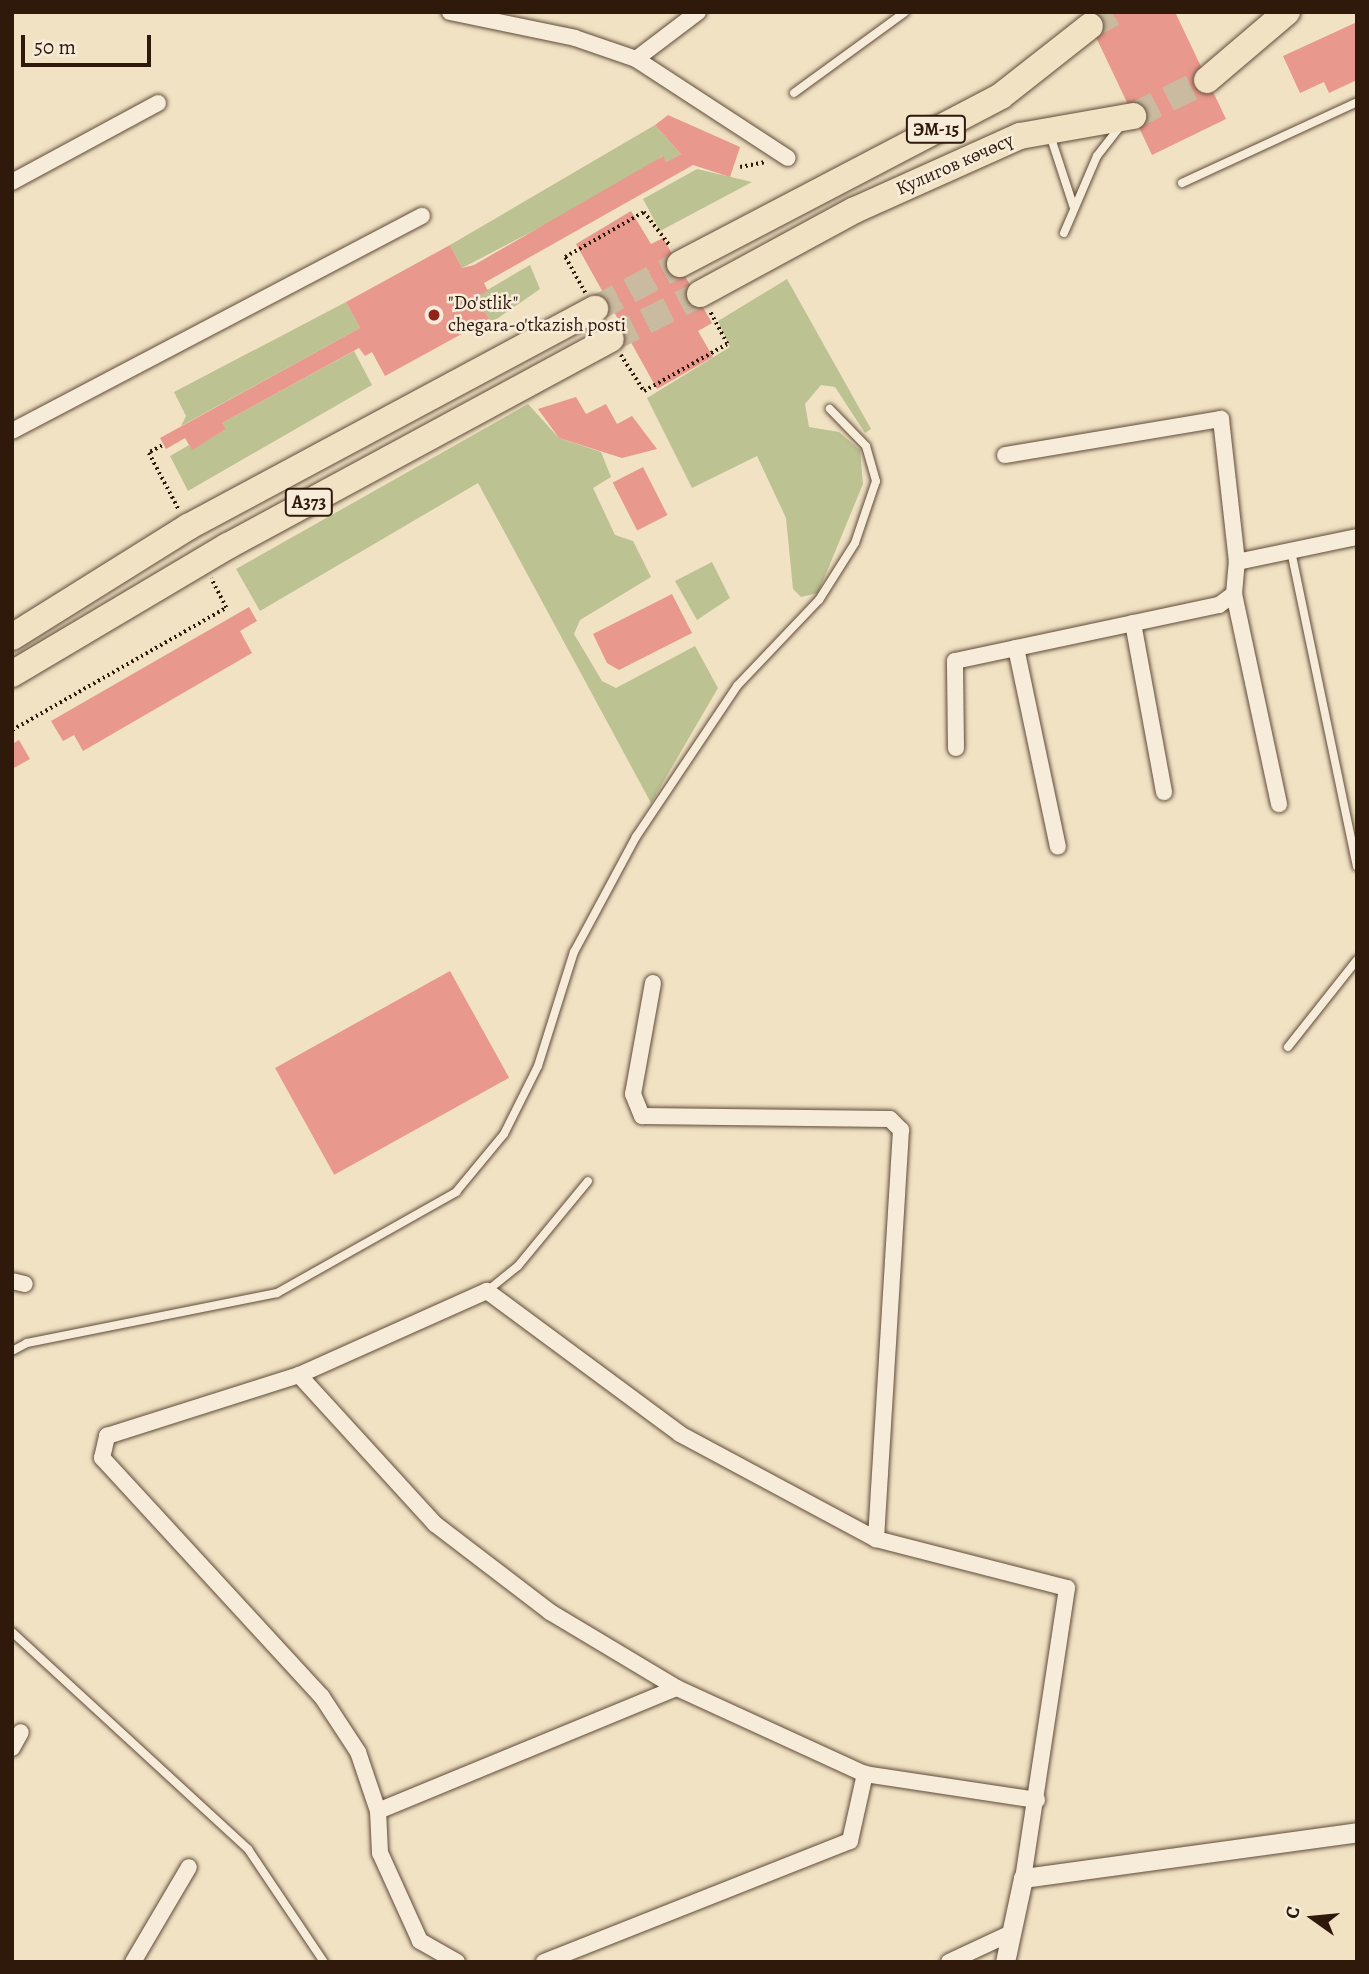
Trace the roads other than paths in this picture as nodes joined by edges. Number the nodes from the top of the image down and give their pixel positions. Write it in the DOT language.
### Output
graph roads {
  1 [pos="450,12"];
  2 [pos="698,12"];
  3 [pos="905,12"];
  4 [pos="1287,12"];
  5 [pos="1090,26"];
  6 [pos="636,59"];
  7 [pos="1207,80"];
  8 [pos="794,93"];
  9 [pos="1357,102"];
  10 [pos="158,103"];
  11 [pos="1129,118"];
  12 [pos="1049,131"];
  13 [pos="788,158"];
  14 [pos="12,182"];
  15 [pos="1182,183"];
  16 [pos="1074,208"];
  17 [pos="422,216"];
  18 [pos="1064,233"];
  19 [pos="680,264"];
  20 [pos="701,294"];
  21 [pos="595,309"];
  22 [pos="611,338"];
  23 [pos="830,409"];
  24 [pos="12,431"];
  25 [pos="1005,455"];
  26 [pos="1357,537"];
  27 [pos="1291,551"];
  28 [pos="1237,562"];
  29 [pos="1234,594"];
  30 [pos="1133,623"];
  31 [pos="12,637"];
  32 [pos="1016,648"];
  33 [pos="12,674"];
  34 [pos="956,748"];
  35 [pos="1164,792"];
  36 [pos="1279,804"];
  37 [pos="1058,848"];
  38 [pos="1357,866"];
  39 [pos="1357,960"];
  40 [pos="653,983"];
  41 [pos="1288,1047"];
  42 [pos="588,1181"];
  43 [pos="487,1291"];
  44 [pos="12,1351"];
  45 [pos="299,1375"];
  46 [pos="876,1539"];
  47 [pos="12,1632"];
  48 [pos="677,1688"];
  49 [pos="21,1732"];
  50 [pos="12,1748"];
  51 [pos="865,1773"];
  52 [pos="1037,1800"];
  53 [pos="378,1811"];
  54 [pos="1357,1832"];
  55 [pos="189,1867"];
  56 [pos="1023,1878"];
  57 [pos="1011,1933"];
  58 [pos="133,1962"];
  59 [pos="324,1962"];
  60 [pos="457,1962"];
  61 [pos="544,1962"];
  62 [pos="949,1962"];
  63 [pos="1005,1962"];
  1 -- 6 [label="street"];
  2 -- 6 [label="street"];
  3 -- 8 [label="lane"];
  4 -- 7 [label="highway"];
  5 -- 19 [label="highway, Кулигов көчөсү / ЭМ-15"];
  6 -- 13 [label="street"];
  9 -- 15 [label="lane"];
  10 -- 14 [label="street"];
  11 -- 12 [label="highway, Кулигов көчөсү / ЭМ-15"];
  11 -- 16 [label="lane"];
  12 -- 16 [label="lane"];
  12 -- 20 [label="highway, Кулигов көчөсү / ЭМ-15"];
  16 -- 18 [label="lane"];
  17 -- 24 [label="street"];
  21 -- 31 [label="highway, A373"];
  22 -- 33 [label="highway, A373"];
  23 -- 44 [label="lane"];
  25 -- 28 [label="street"];
  26 -- 27 [label="street"];
  27 -- 28 [label="street"];
  27 -- 38 [label="lane"];
  28 -- 29 [label="street"];
  29 -- 30 [label="street"];
  29 -- 36 [label="street"];
  30 -- 32 [label="street"];
  30 -- 35 [label="street"];
  32 -- 34 [label="street"];
  32 -- 37 [label="street"];
  39 -- 41 [label="lane"];
  40 -- 46 [label="street"];
  42 -- 43 [label="lane"];
  43 -- 45 [label="street"];
  43 -- 46 [label="street"];
  45 -- 48 [label="street"];
  45 -- 53 [label="street"];
  46 -- 52 [label="street"];
  47 -- 59 [label="lane"];
  48 -- 51 [label="street"];
  48 -- 53 [label="street"];
  49 -- 50 [label="street"];
  51 -- 52 [label="street"];
  51 -- 61 [label="street"];
  52 -- 56 [label="street"];
  53 -- 60 [label="street"];
  54 -- 56 [label="street"];
  55 -- 58 [label="street"];
  56 -- 57 [label="street"];
  57 -- 62 [label="street"];
  57 -- 63 [label="street"];
}
